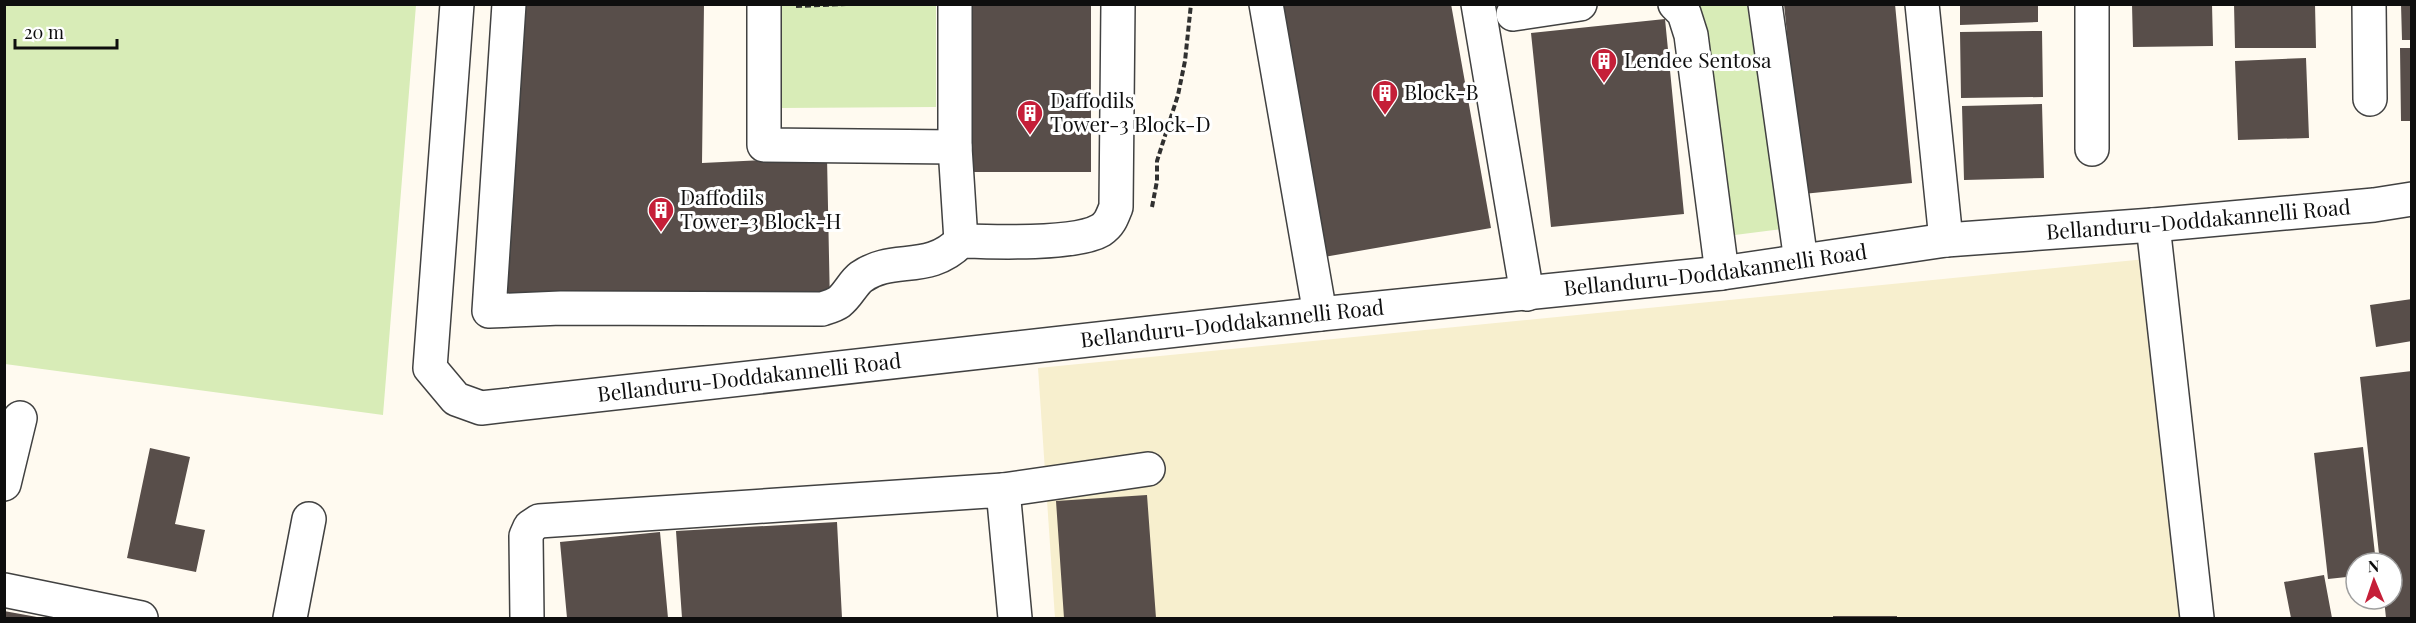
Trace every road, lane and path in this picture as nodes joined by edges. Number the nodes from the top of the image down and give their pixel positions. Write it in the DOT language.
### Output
graph roads {
  1 [pos="457,4"];
  2 [pos="509,4"];
  3 [pos="846,4"];
  4 [pos="955,4"];
  5 [pos="1118,4"];
  6 [pos="1266,4"];
  7 [pos="1478,4"];
  8 [pos="1580,4"];
  9 [pos="1675,4"];
  10 [pos="1765,4"];
  11 [pos="1922,4"];
  12 [pos="2092,4"];
  13 [pos="2369,4"];
  14 [pos="764,6"];
  15 [pos="1513,14"];
  16 [pos="2370,99"];
  17 [pos="955,147"];
  18 [pos="2092,149"];
  19 [pos="2412,199"];
  20 [pos="2153,225"];
  21 [pos="1946,240"];
  22 [pos="960,241"];
  23 [pos="1801,261"];
  24 [pos="1722,273"];
  25 [pos="1527,294"];
  26 [pos="1320,314"];
  27 [pos="20,418"];
  28 [pos="1148,469"];
  29 [pos="4,484"];
  30 [pos="1003,490"];
  31 [pos="309,519"];
  32 [pos="4,590"];
  33 [pos="141,618"];
  34 [pos="290,618"];
  35 [pos="527,618"];
  36 [pos="1015,618"];
  37 [pos="2197,618"];
  1 -- 26 [label="street, Bellanduru-Doddakannelli Road"];
  2 -- 22 [label="street"];
  3 -- 14 [label="path"];
  4 -- 17 [label="street"];
  5 -- 22 [label="street"];
  6 -- 26 [label="street"];
  7 -- 25 [label="street"];
  8 -- 15 [label="street"];
  9 -- 24 [label="street"];
  10 -- 23 [label="street"];
  11 -- 21 [label="street"];
  12 -- 18 [label="street"];
  13 -- 16 [label="street"];
  14 -- 17 [label="street"];
  17 -- 22 [label="street"];
  19 -- 20 [label="street, Bellanduru-Doddakannelli Road"];
  20 -- 21 [label="street, Bellanduru-Doddakannelli Road"];
  20 -- 37 [label="street"];
  21 -- 23 [label="street, Bellanduru-Doddakannelli Road"];
  23 -- 24 [label="street, Bellanduru-Doddakannelli Road"];
  24 -- 25 [label="street, Bellanduru-Doddakannelli Road"];
  25 -- 26 [label="street, Bellanduru-Doddakannelli Road"];
  27 -- 29 [label="street"];
  28 -- 30 [label="street"];
  30 -- 35 [label="street"];
  30 -- 36 [label="street"];
  31 -- 34 [label="street"];
  32 -- 33 [label="street"];
}
